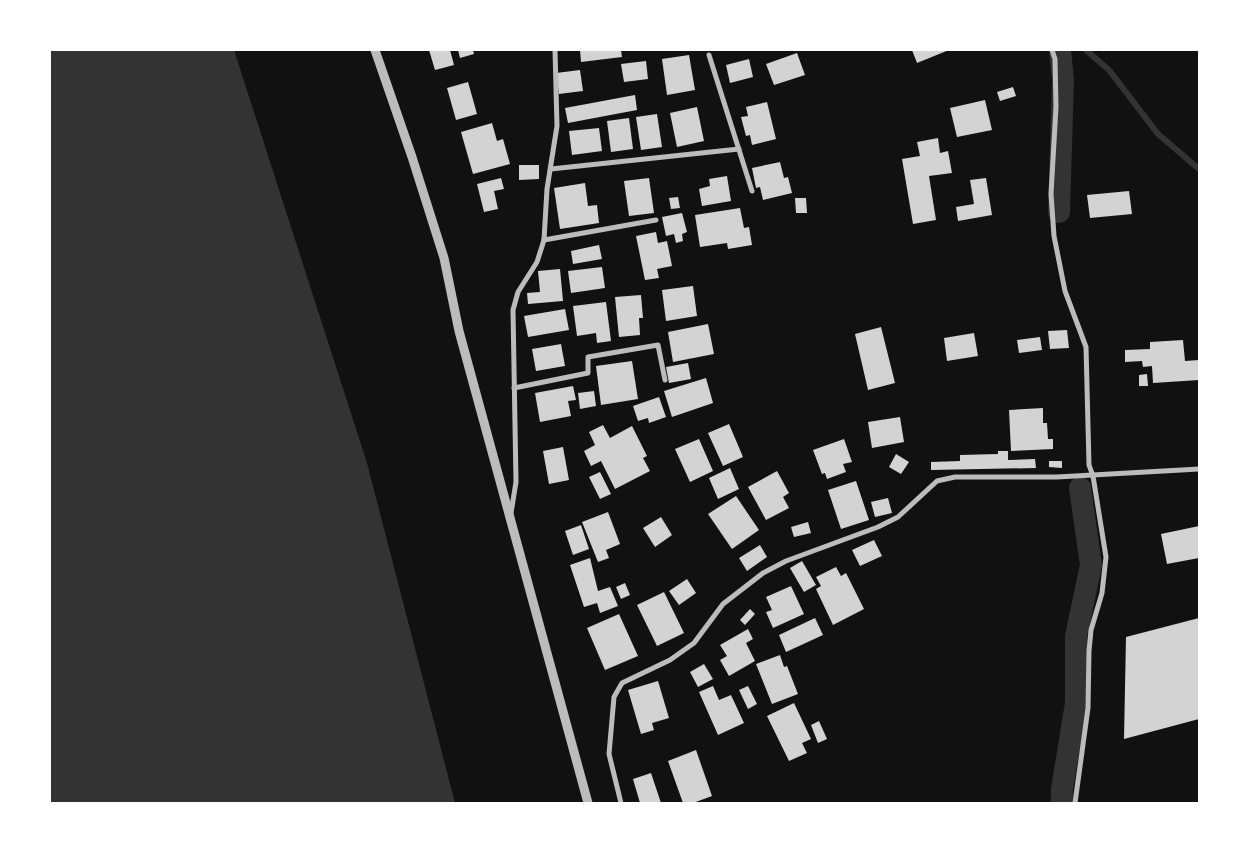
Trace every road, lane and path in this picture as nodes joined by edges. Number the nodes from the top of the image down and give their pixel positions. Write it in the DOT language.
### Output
graph roads {
  1 [pos="375,50"];
  2 [pos="555,50"];
  3 [pos="1052,50"];
  4 [pos="709,55"];
  5 [pos="739,149"];
  6 [pos="551,169"];
  7 [pos="752,191"];
  8 [pos="656,220"];
  9 [pos="544,240"];
  10 [pos="665,380"];
  11 [pos="514,388"];
  12 [pos="1199,469"];
  13 [pos="1093,476"];
  14 [pos="510,516"];
  15 [pos="588,803"];
  16 [pos="622,803"];
  17 [pos="1075,803"];
  1 -- 14 [label="street"];
  2 -- 6 [label="street"];
  3 -- 13 [label="street"];
  4 -- 5 [label="street"];
  5 -- 6 [label="street"];
  5 -- 7 [label="street"];
  6 -- 9 [label="street"];
  8 -- 9 [label="street"];
  9 -- 11 [label="street"];
  10 -- 11 [label="street"];
  11 -- 14 [label="street"];
  12 -- 13 [label="street"];
  13 -- 16 [label="street"];
  13 -- 17 [label="street"];
  14 -- 15 [label="street"];
}
